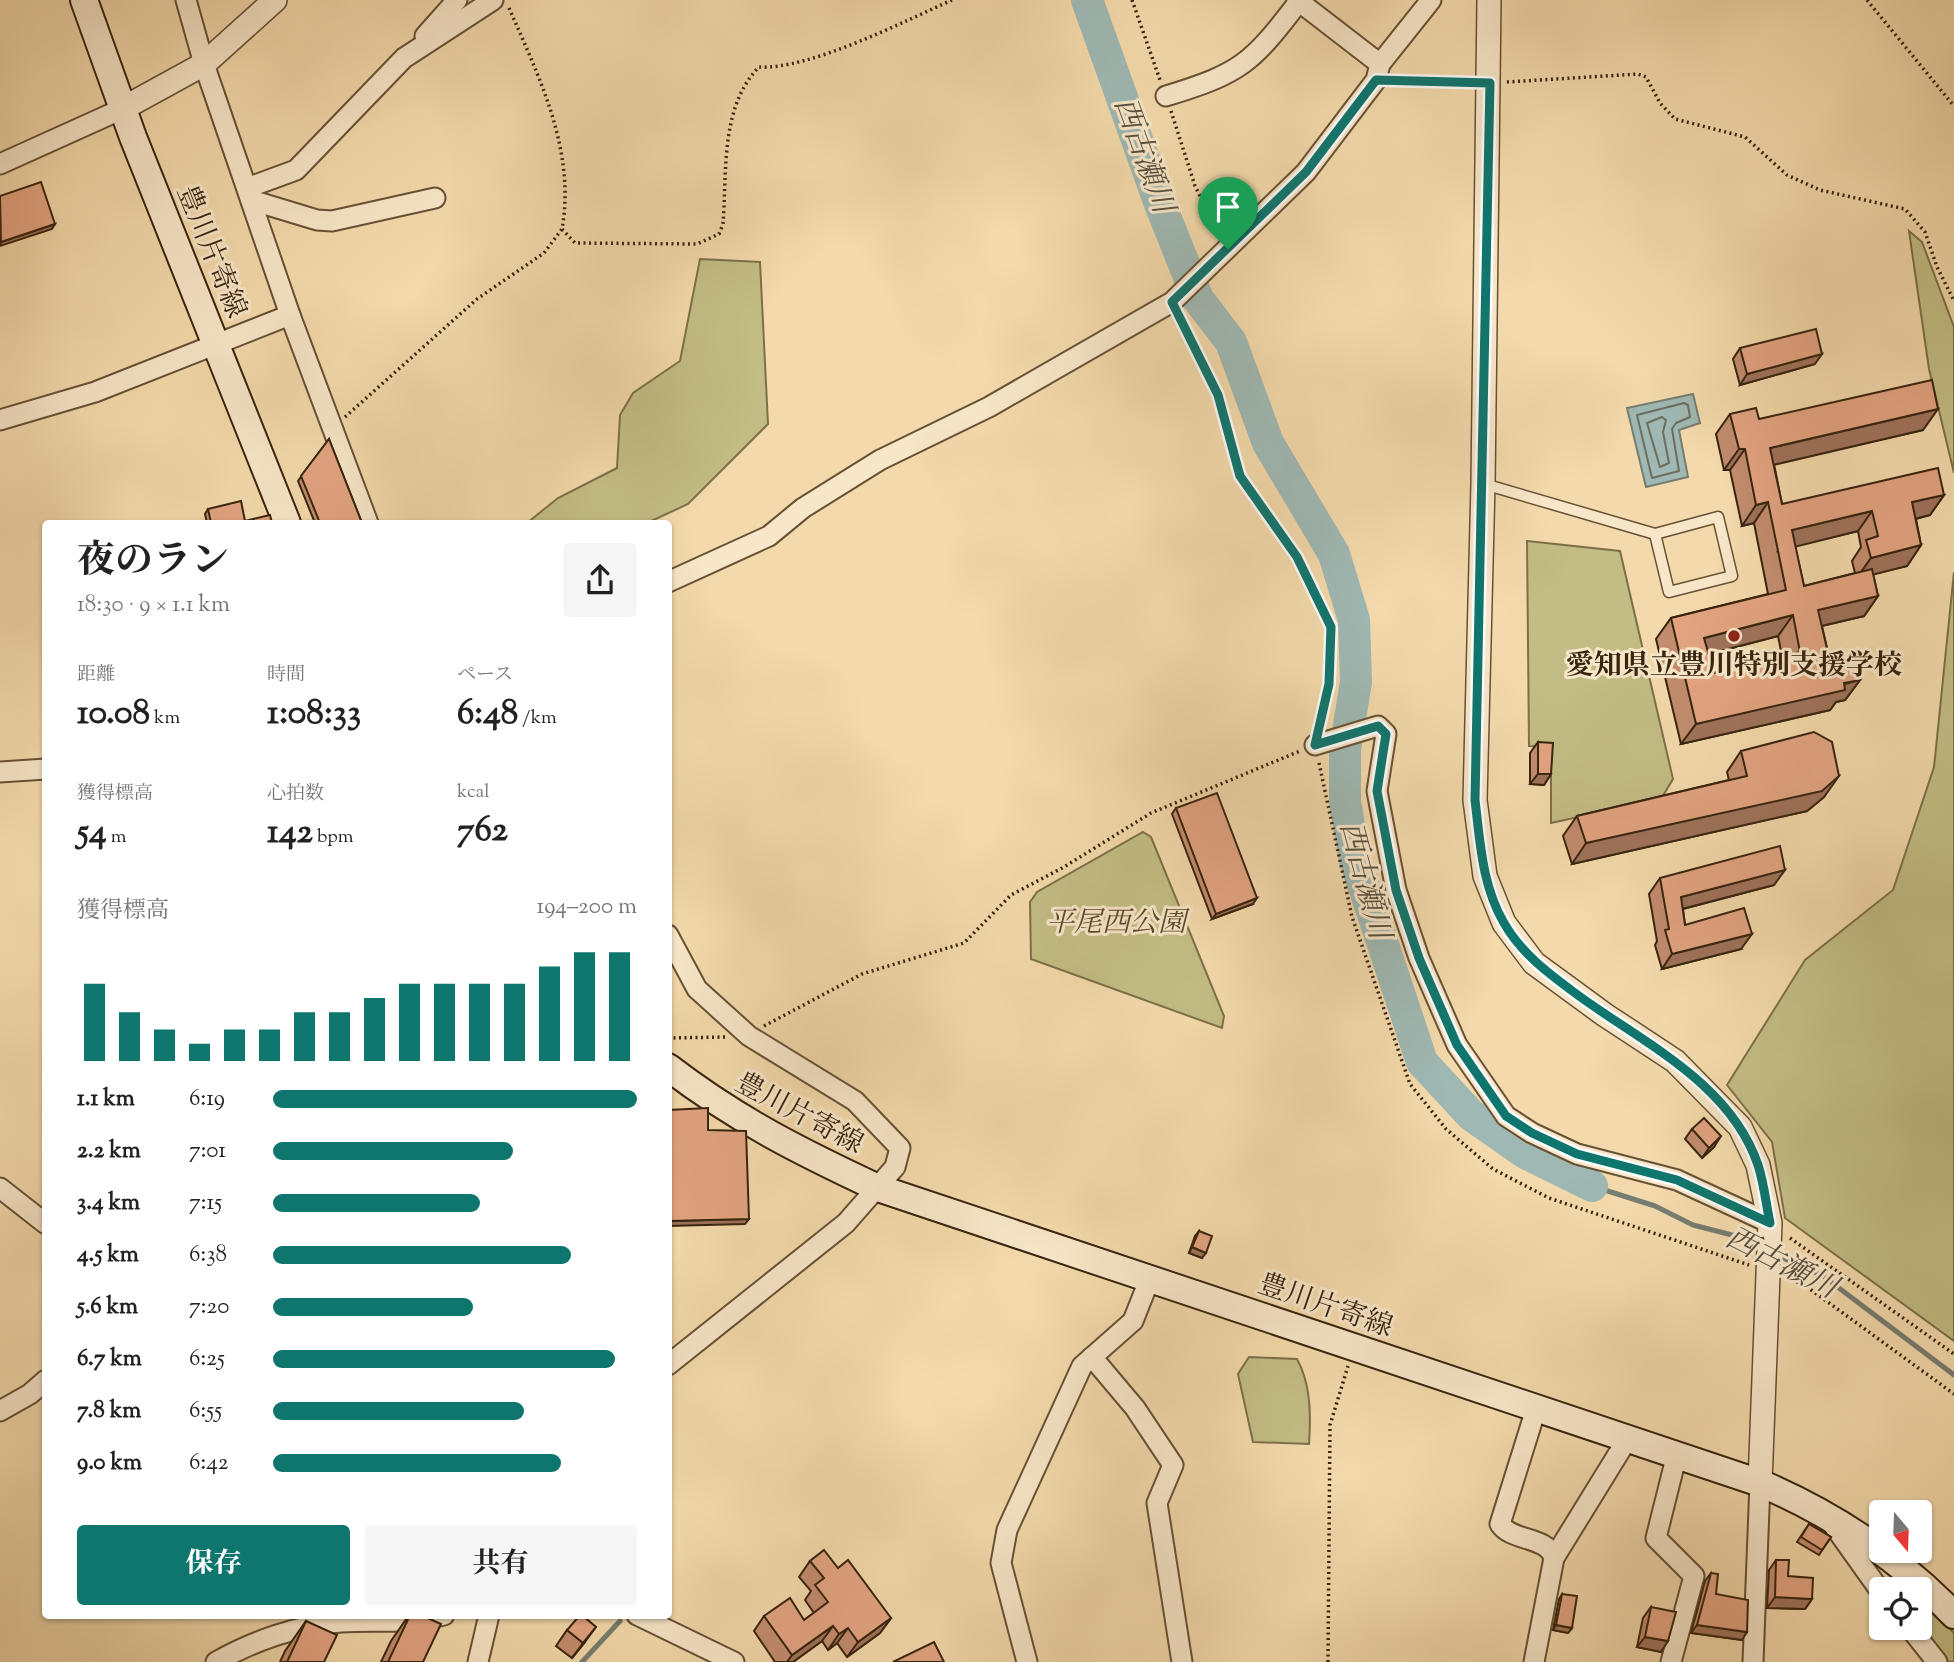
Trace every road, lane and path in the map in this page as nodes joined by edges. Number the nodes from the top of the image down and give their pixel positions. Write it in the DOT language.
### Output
graph roads {
  1 [pos="84,0"];
  2 [pos="186,0"];
  3 [pos="275,0"];
  4 [pos="457,0"];
  5 [pos="952,0"];
  6 [pos="1132,0"];
  7 [pos="1299,0"];
  8 [pos="1431,0"];
  9 [pos="1489,0"];
  10 [pos="1867,0"];
  11 [pos="501,3"];
  12 [pos="404,58"];
  13 [pos="204,64"];
  14 [pos="1378,72"];
  15 [pos="1490,83"];
  16 [pos="1166,96"];
  17 [pos="1954,106"];
  18 [pos="122,109"];
  19 [pos="0,164"];
  20 [pos="249,194"];
  21 [pos="435,198"];
  22 [pos="562,229"];
  23 [pos="1228,249"];
  24 [pos="1954,301"];
  25 [pos="1172,302"];
  26 [pos="290,315"];
  27 [pos="217,346"];
  28 [pos="0,420"];
  29 [pos="330,430"];
  30 [pos="1483,484"];
  31 [pos="286,520"];
  32 [pos="367,520"];
  33 [pos="1656,534"];
  34 [pos="672,580"];
  35 [pos="1315,745"];
  36 [pos="42,769"];
  37 [pos="0,772"];
  38 [pos="672,942"];
  39 [pos="748,1037"];
  40 [pos="672,1038"];
  41 [pos="672,1070"];
  42 [pos="0,1188"];
  43 [pos="878,1188"];
  44 [pos="42,1221"];
  45 [pos="1770,1230"];
  46 [pos="1150,1278"];
  47 [pos="1803,1284"];
  48 [pos="1353,1347"];
  49 [pos="1954,1354"];
  50 [pos="1092,1357"];
  51 [pos="672,1362"];
  52 [pos="42,1384"];
  53 [pos="1954,1394"];
  54 [pos="1536,1409"];
  55 [pos="0,1411"];
  56 [pos="1628,1438"];
  57 [pos="1677,1454"];
  58 [pos="1760,1483"];
  59 [pos="1826,1515"];
  60 [pos="1554,1558"];
  61 [pos="1869,1577"];
  62 [pos="1907,1577"];
  63 [pos="1932,1598"];
  64 [pos="1954,1615"];
  65 [pos="430,1619"];
  66 [pos="488,1619"];
  67 [pos="646,1619"];
  68 [pos="1920,1640"];
  69 [pos="727,1660"];
  70 [pos="216,1662"];
  71 [pos="478,1662"];
  72 [pos="1027,1662"];
  73 [pos="1182,1662"];
  74 [pos="1328,1662"];
  75 [pos="1534,1662"];
  76 [pos="1671,1662"];
  77 [pos="1753,1662"];
  78 [pos="1937,1662"];
  1 -- 18 [label="main road, 豊川片寄線"];
  2 -- 13 [label="street"];
  3 -- 13 [label="street"];
  4 -- 12 [label="street"];
  5 -- 22 [label="path"];
  6 -- 16 [label="path"];
  7 -- 14 [label="street"];
  7 -- 16 [label="street"];
  8 -- 14 [label="street"];
  9 -- 15 [label="street"];
  10 -- 17 [label="path"];
  11 -- 12 [label="street"];
  11 -- 22 [label="path"];
  12 -- 20 [label="street"];
  13 -- 18 [label="street"];
  13 -- 20 [label="street"];
  14 -- 15 [label="path"];
  14 -- 23 [label="street"];
  15 -- 24 [label="path"];
  15 -- 30 [label="street"];
  16 -- 23 [label="path"];
  18 -- 19 [label="street"];
  18 -- 27 [label="main road, 豊川片寄線"];
  20 -- 21 [label="street"];
  20 -- 26 [label="street"];
  22 -- 29 [label="path"];
  23 -- 25 [label="street"];
  25 -- 34 [label="street"];
  25 -- 35 [label="path"];
  26 -- 27 [label="street"];
  26 -- 29 [label="street"];
  27 -- 28 [label="street"];
  27 -- 31 [label="main road, 豊川片寄線"];
  29 -- 32 [label="street"];
  30 -- 33 [label="lane"];
  30 -- 45 [label="street"];
  33 -- 33 [label="lane"];
  35 -- 39 [label="path"];
  35 -- 45 [label="street"];
  36 -- 37 [label="street"];
  38 -- 39 [label="street"];
  39 -- 40 [label="path"];
  39 -- 43 [label="street"];
  41 -- 43 [label="main road, 豊川片寄線"];
  42 -- 44 [label="street"];
  43 -- 46 [label="main road, 豊川片寄線"];
  43 -- 51 [label="street"];
  45 -- 49 [label="path"];
  45 -- 58 [label="street"];
  46 -- 48 [label="main road, 豊川片寄線"];
  46 -- 50 [label="street"];
  47 -- 53 [label="path"];
  48 -- 54 [label="main road, 豊川片寄線"];
  48 -- 74 [label="path"];
  50 -- 72 [label="street"];
  50 -- 73 [label="street"];
  52 -- 55 [label="street"];
  54 -- 56 [label="main road, 豊川片寄線"];
  54 -- 60 [label="street"];
  56 -- 57 [label="main road, 豊川片寄線"];
  56 -- 60 [label="street"];
  57 -- 58 [label="main road, 豊川片寄線"];
  57 -- 76 [label="street"];
  58 -- 59 [label="main road, 豊川片寄線"];
  58 -- 77 [label="street"];
  59 -- 61 [label="street"];
  59 -- 62 [label="main road, 豊川片寄線"];
  60 -- 75 [label="street"];
  63 -- 64 [label="main road, 豊川片寄線"];
  65 -- 70 [label="street"];
  66 -- 71 [label="street"];
  67 -- 69 [label="street"];
  68 -- 78 [label="street"];
}
